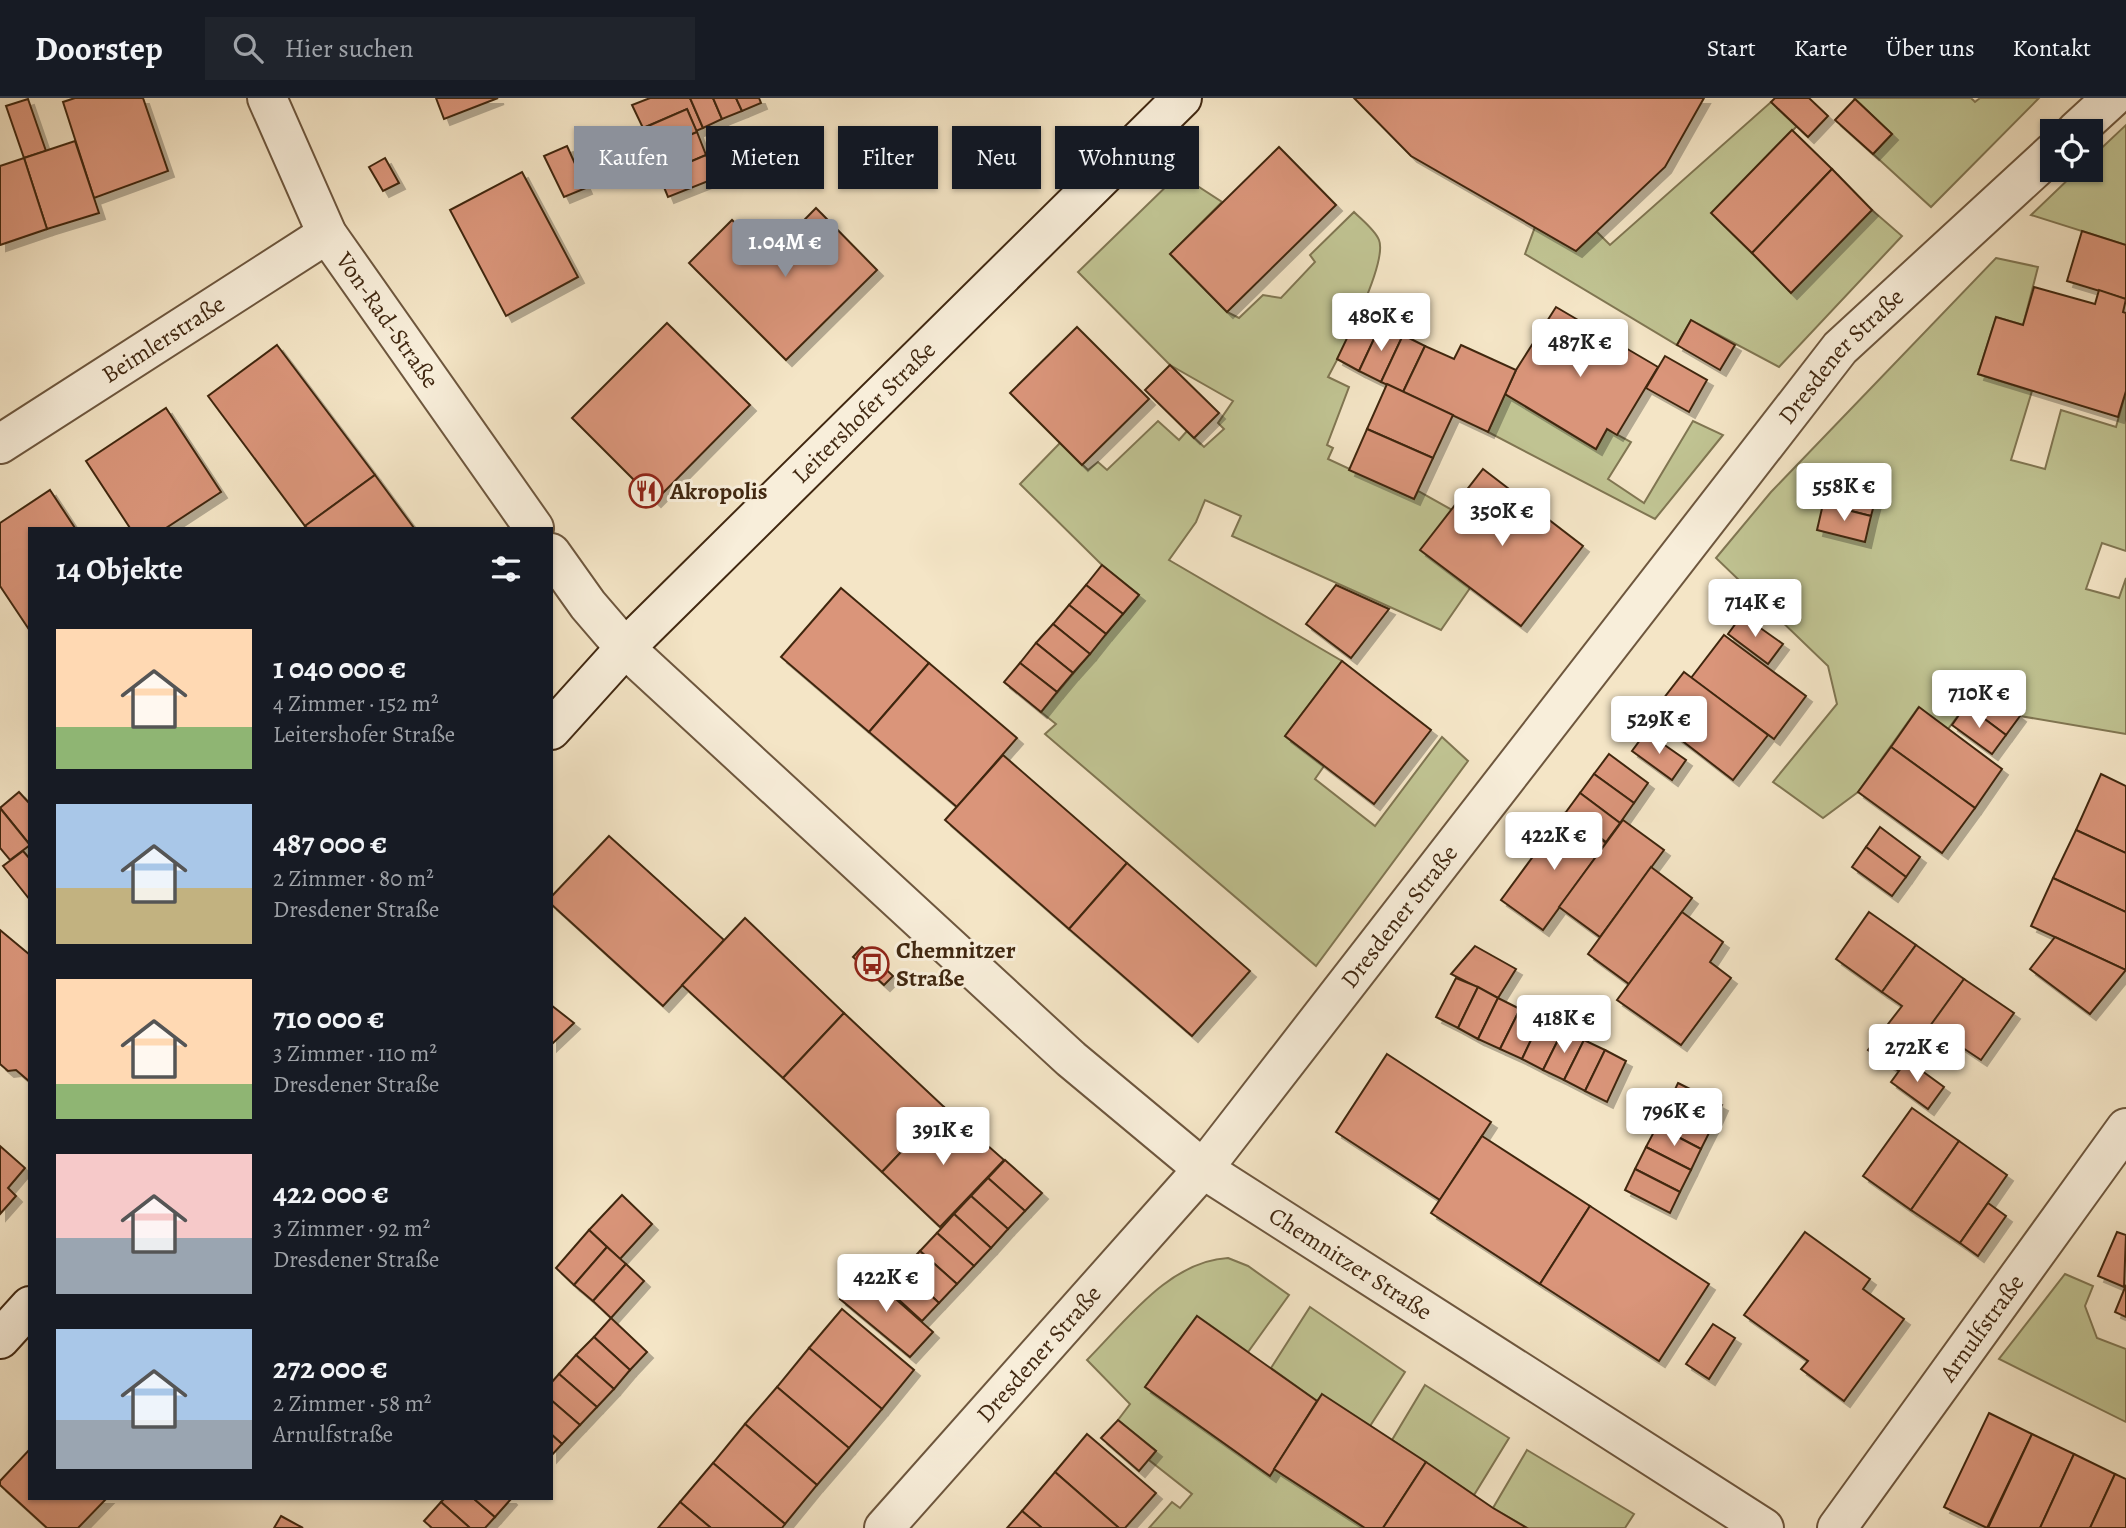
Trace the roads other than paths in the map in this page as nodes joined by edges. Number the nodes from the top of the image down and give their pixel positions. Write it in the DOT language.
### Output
graph roads {
  1 [pos="267,98"];
  2 [pos="1182,98"];
  3 [pos="2112,98"];
  4 [pos="2089,119"];
  5 [pos="2040,164"];
  6 [pos="327,234"];
  7 [pos="0,444"];
  8 [pos="533,527"];
  9 [pos="553,555"];
  10 [pos="625,648"];
  11 [pos="553,728"];
  12 [pos="2126,1128"];
  13 [pos="1203,1169"];
  14 [pos="28,1308"];
  15 [pos="0,1339"];
  16 [pos="884,1528"];
  17 [pos="1764,1528"];
  18 [pos="1837,1528"];
  1 -- 6 [label="street, Von-Rad-Straße"];
  2 -- 10 [label="street, Leitershofer Straße"];
  3 -- 4 [label="street"];
  5 -- 13 [label="street, Dresdener Straße"];
  6 -- 7 [label="street, Beimlerstraße"];
  6 -- 8 [label="street, Von-Rad-Straße"];
  9 -- 10 [label="street"];
  10 -- 11 [label="street, Leitershofer Straße"];
  10 -- 13 [label="street, Chemnitzer Straße"];
  12 -- 18 [label="street, Arnulfstraße"];
  13 -- 16 [label="street, Dresdener Straße"];
  13 -- 17 [label="street, Chemnitzer Straße"];
  14 -- 15 [label="street"];
}
